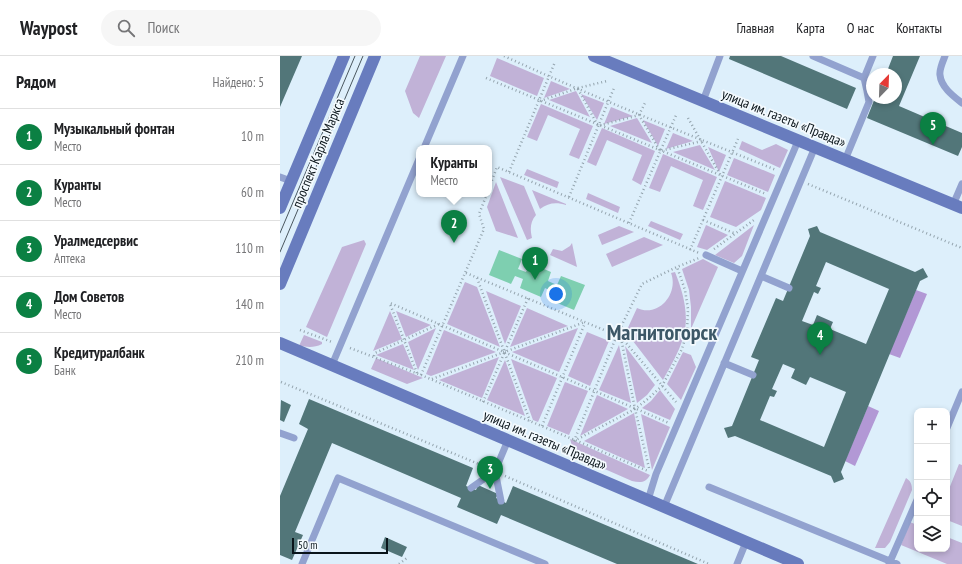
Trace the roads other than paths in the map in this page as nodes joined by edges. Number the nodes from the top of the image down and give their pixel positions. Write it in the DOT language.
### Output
graph roads {
  1 [pos="344,56"];
  2 [pos="374,56"];
  3 [pos="463,56"];
  4 [pos="594,56"];
  5 [pos="720,56"];
  6 [pos="813,56"];
  7 [pos="873,56"];
  8 [pos="945,56"];
  9 [pos="864,78"];
  10 [pos="703,101"];
  11 [pos="962,103"];
  12 [pos="798,141"];
  13 [pos="425,145"];
  14 [pos="815,147"];
  15 [pos="845,160"];
  16 [pos="416,166"];
  17 [pos="286,179"];
  18 [pos="962,184"];
  19 [pos="958,207"];
  20 [pos="280,208"];
  21 [pos="706,255"];
  22 [pos="742,271"];
  23 [pos="761,276"];
  24 [pos="280,284"];
  25 [pos="789,288"];
  26 [pos="280,343"];
  27 [pos="724,363"];
  28 [pos="332,365"];
  29 [pos="753,375"];
  30 [pos="962,392"];
  31 [pos="950,421"];
  32 [pos="280,433"];
  33 [pos="294,438"];
  34 [pos="508,440"];
  35 [pos="495,471"];
  36 [pos="709,487"];
  37 [pos="471,488"];
  38 [pos="648,500"];
  39 [pos="501,501"];
  40 [pos="664,507"];
  41 [pos="914,507"];
  42 [pos="746,542"];
  43 [pos="889,562"];
  44 [pos="302,564"];
  45 [pos="545,564"];
  46 [pos="737,564"];
  47 [pos="798,564"];
  48 [pos="897,564"];
  1 -- 17 [label="street, проспект Карла Маркса"];
  2 -- 24 [label="street, проспект Карла Маркса"];
  3 -- 13 [label="lane"];
  4 -- 10 [label="street, улица им. газеты «Правда»"];
  5 -- 10 [label="lane"];
  6 -- 9 [label="lane"];
  7 -- 9 [label="lane"];
  8 -- 11 [label="lane"];
  9 -- 15 [label="lane"];
  10 -- 12 [label="street, улица им. газеты «Правда»"];
  12 -- 14 [label="street, улица им. газеты «Правда»"];
  12 -- 22 [label="lane"];
  14 -- 15 [label="street, улица им. газеты «Правда»"];
  14 -- 23 [label="lane"];
  15 -- 19 [label="street, улица им. газеты «Правда»"];
  16 -- 28 [label="lane"];
  17 -- 20 [label="street, проспект Карла Маркса"];
  18 -- 19 [label="lane"];
  21 -- 22 [label="lane"];
  22 -- 38 [label="lane"];
  23 -- 25 [label="lane"];
  23 -- 27 [label="lane"];
  26 -- 28 [label="street, улица им. газеты «Правда»"];
  27 -- 29 [label="lane"];
  27 -- 40 [label="lane"];
  28 -- 34 [label="street, улица им. газеты «Правда»"];
  30 -- 31 [label="lane"];
  32 -- 33 [label="lane"];
  34 -- 35 [label="lane"];
  34 -- 38 [label="street, улица им. газеты «Правда»"];
  35 -- 37 [label="lane"];
  35 -- 39 [label="lane"];
  36 -- 43 [label="lane"];
  38 -- 40 [label="street, улица им. газеты «Правда»"];
  40 -- 42 [label="street, улица им. газеты «Правда»"];
  41 -- 43 [label="lane"];
  42 -- 46 [label="lane"];
  42 -- 47 [label="street, улица им. газеты «Правда»"];
  43 -- 48 [label="lane"];
  44 -- 45 [label="lane"];
}
